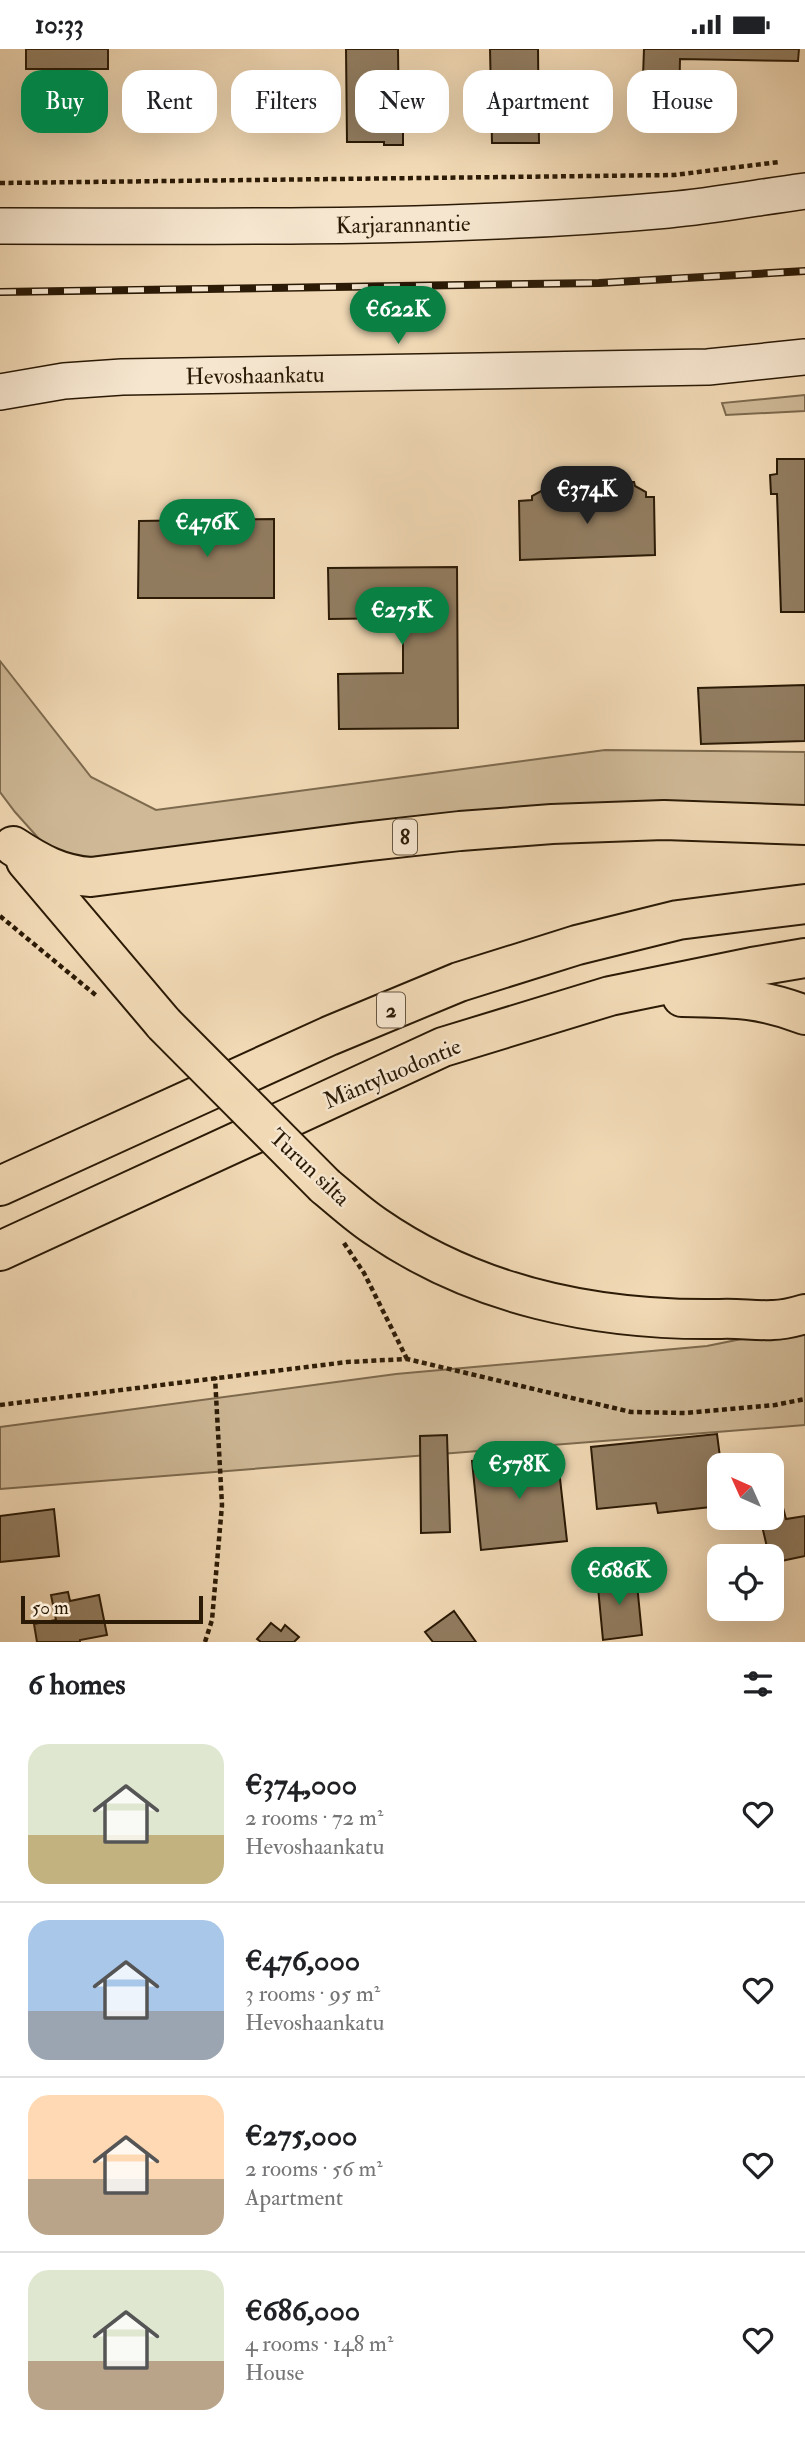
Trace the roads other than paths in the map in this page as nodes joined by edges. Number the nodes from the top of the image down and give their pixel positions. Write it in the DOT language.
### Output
graph roads {
  1 [pos="797,176"];
  2 [pos="0,226"];
  3 [pos="805,357"];
  4 [pos="0,392"];
  5 [pos="805,825"];
  6 [pos="7,838"];
  7 [pos="805,904"];
  8 [pos="805,958"];
  9 [pos="610,996"];
  10 [pos="805,1015"];
  11 [pos="0,1186"];
  12 [pos="0,1251"];
  13 [pos="805,1289"];
  14 [pos="805,1314"];
  15 [pos="727,1318"];
  1 -- 2 [label="main road, Karjarannantie"];
  3 -- 4 [label="main road, Hevoshaankatu"];
  5 -- 6 [label="highway, 8"];
  6 -- 15 [label="highway, Turun silta / 8, bridge"];
  7 -- 11 [label="highway, 2"];
  8 -- 9 [label="highway, Mäntyluodontie / 2"];
  9 -- 10 [label="highway"];
  9 -- 12 [label="highway, Mäntyluodontie / 2"];
  13 -- 15 [label="highway"];
  14 -- 15 [label="highway, 8"];
}
